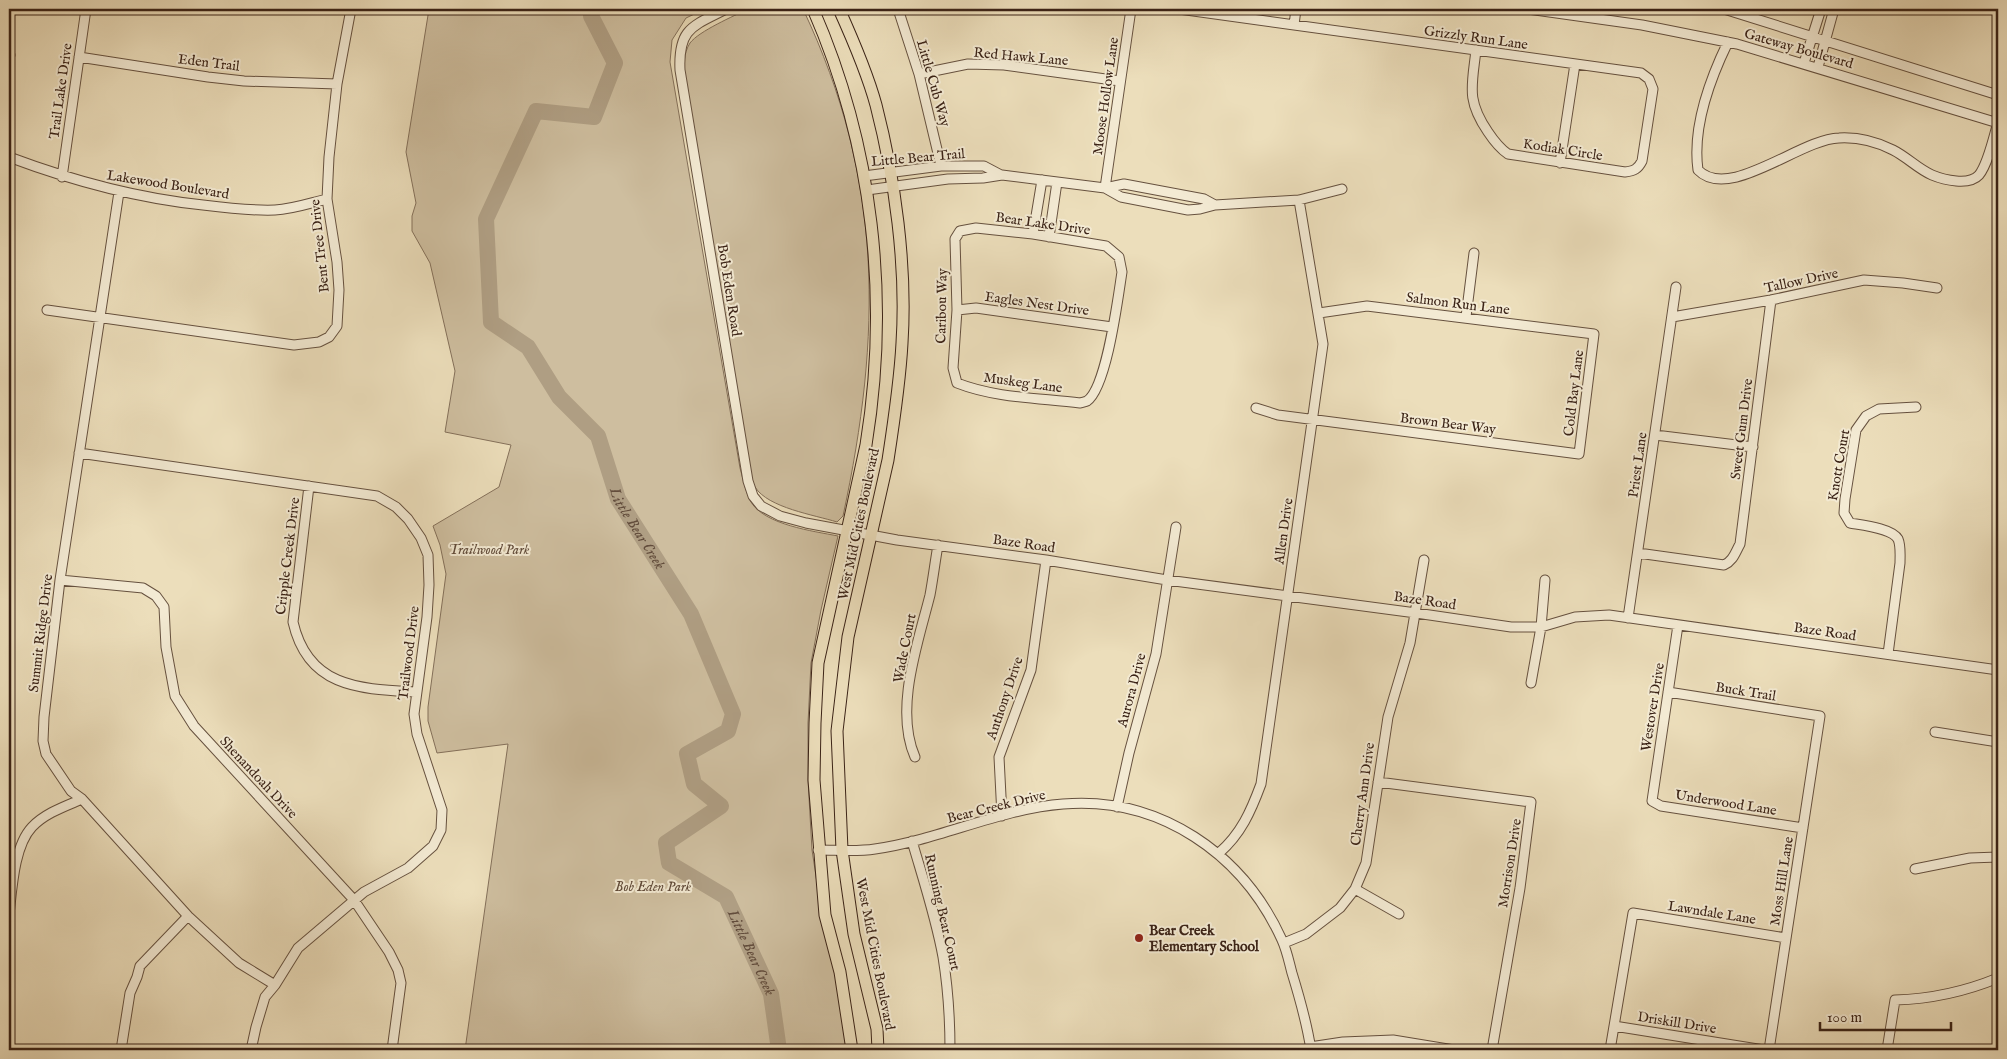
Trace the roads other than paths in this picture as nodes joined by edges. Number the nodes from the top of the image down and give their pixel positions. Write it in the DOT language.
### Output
graph roads {
  1 [pos="86,9"];
  2 [pos="352,9"];
  3 [pos="726,9"];
  4 [pos="813,9"];
  5 [pos="839,9"];
  6 [pos="898,9"];
  7 [pos="1131,9"];
  8 [pos="1179,9"];
  9 [pos="1296,9"];
  10 [pos="1528,9"];
  11 [pos="1724,9"];
  12 [pos="1821,9"];
  13 [pos="1834,9"];
  14 [pos="1294,25"];
  15 [pos="1812,37"];
  16 [pos="1825,41"];
  17 [pos="1728,42"];
  18 [pos="1476,50"];
  19 [pos="79,57"];
  20 [pos="1804,63"];
  21 [pos="1575,64"];
  22 [pos="1818,67"];
  23 [pos="919,74"];
  24 [pos="1649,79"];
  25 [pos="1120,81"];
  26 [pos="337,84"];
  27 [pos="1998,96"];
  28 [pos="1998,122"];
  29 [pos="9,158"];
  30 [pos="1560,163"];
  31 [pos="941,166"];
  32 [pos="890,173"];
  33 [pos="1002,175"];
  34 [pos="864,176"];
  35 [pos="62,177"];
  36 [pos="1042,180"];
  37 [pos="1057,182"];
  38 [pos="892,186"];
  39 [pos="1105,188"];
  40 [pos="1342,189"];
  41 [pos="867,190"];
  42 [pos="120,192"];
  43 [pos="327,200"];
  44 [pos="1299,200"];
  45 [pos="1215,204"];
  46 [pos="960,231"];
  47 [pos="1033,234"];
  48 [pos="1049,237"];
  49 [pos="1474,253"];
  50 [pos="1676,287"];
  51 [pos="1936,288"];
  52 [pos="1771,300"];
  53 [pos="47,310"];
  54 [pos="957,310"];
  55 [pos="1319,313"];
  56 [pos="100,317"];
  57 [pos="1672,317"];
  58 [pos="1466,318"];
  59 [pos="1112,327"];
  60 [pos="1594,334"];
  61 [pos="956,383"];
  62 [pos="1916,407"];
  63 [pos="1256,408"];
  64 [pos="1313,419"];
  65 [pos="1655,435"];
  66 [pos="1753,447"];
  67 [pos="79,453"];
  68 [pos="1579,454"];
  69 [pos="309,486"];
  70 [pos="1176,527"];
  71 [pos="846,530"];
  72 [pos="871,535"];
  73 [pos="938,545"];
  74 [pos="1638,553"];
  75 [pos="1046,560"];
  76 [pos="1424,560"];
  77 [pos="60,580"];
  78 [pos="1167,580"];
  79 [pos="1545,580"];
  80 [pos="1288,595"];
  81 [pos="1416,613"];
  82 [pos="1628,618"];
  83 [pos="1678,625"];
  84 [pos="1540,627"];
  85 [pos="1888,654"];
  86 [pos="1998,670"];
  87 [pos="1531,683"];
  88 [pos="416,692"];
  89 [pos="1668,692"];
  90 [pos="1820,716"];
  91 [pos="1935,732"];
  92 [pos="1998,742"];
  93 [pos="915,757"];
  94 [pos="1378,782"];
  95 [pos="1652,794"];
  96 [pos="82,799"];
  97 [pos="1116,807"];
  98 [pos="1002,816"];
  99 [pos="1803,828"];
  100 [pos="912,841"];
  101 [pos="818,850"];
  102 [pos="842,850"];
  103 [pos="1219,853"];
  104 [pos="1998,857"];
  105 [pos="1915,869"];
  106 [pos="1355,889"];
  107 [pos="354,900"];
  108 [pos="1399,914"];
  109 [pos="9,915"];
  110 [pos="188,916"];
  111 [pos="1786,938"];
  112 [pos="1284,943"];
  113 [pos="1998,978"];
  114 [pos="275,985"];
  115 [pos="1614,1026"];
  116 [pos="1310,1049"];
  117 [pos="121,1050"];
  118 [pos="251,1050"];
  119 [pos="392,1050"];
  120 [pos="852,1050"];
  121 [pos="878,1050"];
  122 [pos="950,1050"];
  123 [pos="1454,1050"];
  124 [pos="1492,1050"];
  125 [pos="1610,1050"];
  126 [pos="1764,1050"];
  127 [pos="1769,1050"];
  128 [pos="1887,1050"];
  1 -- 19 [label="street, Trail Lake Drive"];
  2 -- 26 [label="street, Bent Tree Drive"];
  3 -- 71 [label="street, Bob Eden Road"];
  4 -- 34 [label="main road, West Mid Cities Boulevard"];
  5 -- 32 [label="main road, West Mid Cities Boulevard"];
  6 -- 23 [label="street, Little Cub Way"];
  7 -- 25 [label="street, Moose Hollow Lane"];
  8 -- 14 [label="street, Grizzly Run Lane"];
  9 -- 14 [label="street"];
  10 -- 17 [label="street, Gateway Boulevard"];
  11 -- 15 [label="street, Gateway Boulevard"];
  12 -- 15 [label="street"];
  13 -- 16 [label="street"];
  14 -- 18 [label="street, Grizzly Run Lane"];
  15 -- 16 [label="street, Gateway Boulevard"];
  15 -- 20 [label="street"];
  16 -- 22 [label="street"];
  16 -- 27 [label="street, Gateway Boulevard"];
  17 -- 20 [label="street, Gateway Boulevard"];
  17 -- 28 [label="street"];
  18 -- 21 [label="street, Grizzly Run Lane"];
  18 -- 30 [label="street, Kodiak Circle"];
  19 -- 26 [label="street, Eden Trail"];
  19 -- 35 [label="street, Trail Lake Drive"];
  20 -- 22 [label="street, Gateway Boulevard"];
  21 -- 24 [label="street, Grizzly Run Lane"];
  21 -- 30 [label="street"];
  22 -- 28 [label="street, Gateway Boulevard"];
  23 -- 25 [label="street, Red Hawk Lane"];
  23 -- 31 [label="street, Little Cub Way"];
  24 -- 30 [label="street, Kodiak Circle"];
  25 -- 39 [label="street, Moose Hollow Lane"];
  26 -- 43 [label="street, Bent Tree Drive"];
  29 -- 35 [label="street, Lakewood Boulevard"];
  31 -- 32 [label="street, Little Bear Trail"];
  31 -- 33 [label="street, Little Bear Trail"];
  32 -- 34 [label="street, Little Bear Trail"];
  32 -- 38 [label="main road, West Mid Cities Boulevard"];
  33 -- 36 [label="street, Little Bear Trail"];
  33 -- 38 [label="street, Little Bear Trail"];
  34 -- 41 [label="main road, West Mid Cities Boulevard"];
  35 -- 42 [label="street, Lakewood Boulevard"];
  36 -- 37 [label="street, Little Bear Trail"];
  36 -- 47 [label="street"];
  37 -- 39 [label="street, Little Bear Trail"];
  37 -- 48 [label="street"];
  38 -- 41 [label="street, Little Bear Trail"];
  38 -- 72 [label="main road, West Mid Cities Boulevard"];
  39 -- 45 [label="street, Little Bear Trail"];
  39 -- 45 [label="street, Little Bear Trail"];
  40 -- 44 [label="street"];
  41 -- 71 [label="main road, West Mid Cities Boulevard"];
  42 -- 43 [label="street, Lakewood Boulevard"];
  42 -- 56 [label="street, Summit Ridge Drive"];
  43 -- 56 [label="street, Bent Tree Drive"];
  44 -- 45 [label="street"];
  44 -- 55 [label="street, Allen Drive"];
  46 -- 47 [label="street, Bear Lake Drive"];
  46 -- 54 [label="street, Caribou Way"];
  47 -- 48 [label="street, Bear Lake Drive"];
  48 -- 59 [label="street, Bear Lake Drive"];
  49 -- 58 [label="street"];
  50 -- 57 [label="street, Priest Lane"];
  51 -- 52 [label="street, Tallow Drive"];
  52 -- 57 [label="street, Tallow Drive"];
  52 -- 66 [label="street, Sweet Gum Drive"];
  53 -- 56 [label="street, Bent Tree Drive"];
  54 -- 59 [label="street, Eagles Nest Drive"];
  54 -- 61 [label="street, Caribou Way"];
  55 -- 58 [label="street, Salmon Run Lane"];
  55 -- 64 [label="street, Allen Drive"];
  56 -- 67 [label="street, Summit Ridge Drive"];
  57 -- 65 [label="street, Priest Lane"];
  58 -- 60 [label="street, Salmon Run Lane"];
  59 -- 61 [label="street, Muskeg Lane"];
  60 -- 68 [label="street, Cold Bay Lane"];
  62 -- 85 [label="street, Knott Court"];
  63 -- 64 [label="street, Brown Bear Way"];
  64 -- 68 [label="street, Brown Bear Way"];
  64 -- 80 [label="street, Allen Drive"];
  65 -- 66 [label="street"];
  65 -- 74 [label="street, Priest Lane"];
  66 -- 74 [label="street, Sweet Gum Drive"];
  67 -- 69 [label="street, Trailwood Drive"];
  67 -- 77 [label="street, Summit Ridge Drive"];
  69 -- 88 [label="street, Trailwood Drive"];
  69 -- 88 [label="street, Cripple Creek Drive"];
  70 -- 78 [label="street, Aurora Drive"];
  71 -- 72 [label="street, Baze Road"];
  71 -- 101 [label="main road, West Mid Cities Boulevard"];
  72 -- 73 [label="street, Baze Road"];
  72 -- 102 [label="main road, West Mid Cities Boulevard"];
  73 -- 75 [label="street, Baze Road"];
  73 -- 93 [label="street, Wade Court"];
  74 -- 82 [label="street, Priest Lane"];
  75 -- 78 [label="street, Baze Road"];
  75 -- 98 [label="street, Anthony Drive"];
  76 -- 81 [label="street, Cherry Ann Drive"];
  77 -- 96 [label="street, Summit Ridge Drive"];
  77 -- 107 [label="street, Shenandoah Drive"];
  78 -- 80 [label="street, Baze Road"];
  78 -- 97 [label="street, Aurora Drive"];
  79 -- 84 [label="street"];
  80 -- 81 [label="street, Baze Road"];
  80 -- 103 [label="street, Allen Drive"];
  81 -- 84 [label="street, Baze Road"];
  81 -- 94 [label="street, Cherry Ann Drive"];
  82 -- 83 [label="street, Baze Road"];
  82 -- 84 [label="street, Baze Road"];
  83 -- 85 [label="street, Baze Road"];
  83 -- 89 [label="street, Westover Drive"];
  84 -- 87 [label="street"];
  85 -- 86 [label="street, Baze Road"];
  88 -- 107 [label="street, Trailwood Drive"];
  89 -- 90 [label="street, Buck Trail"];
  89 -- 95 [label="street, Westover Drive"];
  90 -- 99 [label="street, Moss Hill Lane"];
  91 -- 92 [label="street"];
  94 -- 106 [label="street, Cherry Ann Drive"];
  94 -- 124 [label="street, Morrison Drive"];
  95 -- 99 [label="street, Underwood Lane"];
  96 -- 109 [label="street"];
  96 -- 110 [label="street, Summit Ridge Drive"];
  97 -- 98 [label="street, Bear Creek Drive"];
  97 -- 103 [label="street, Bear Creek Drive"];
  98 -- 100 [label="street, Bear Creek Drive"];
  99 -- 111 [label="street, Moss Hill Lane"];
  100 -- 102 [label="street, Bear Creek Drive"];
  100 -- 122 [label="street, Running Bear Court"];
  101 -- 102 [label="street, Bear Creek Drive"];
  101 -- 120 [label="main road, West Mid Cities Boulevard"];
  102 -- 121 [label="main road, West Mid Cities Boulevard"];
  103 -- 112 [label="street, Bear Creek Drive"];
  104 -- 105 [label="street"];
  106 -- 108 [label="street"];
  106 -- 112 [label="street, Cherry Ann Drive"];
  107 -- 114 [label="street, Trailwood Drive"];
  107 -- 119 [label="street, Shenandoah Drive"];
  110 -- 114 [label="street, Summit Ridge Drive"];
  110 -- 117 [label="street"];
  111 -- 115 [label="street, Lawndale Lane"];
  111 -- 127 [label="street, Moss Hill Lane"];
  112 -- 116 [label="street, Bear Creek Drive"];
  113 -- 128 [label="street"];
  114 -- 118 [label="street, Trailwood Drive"];
  115 -- 125 [label="street"];
  115 -- 126 [label="street, Driskill Drive"];
  116 -- 123 [label="street"];
}
